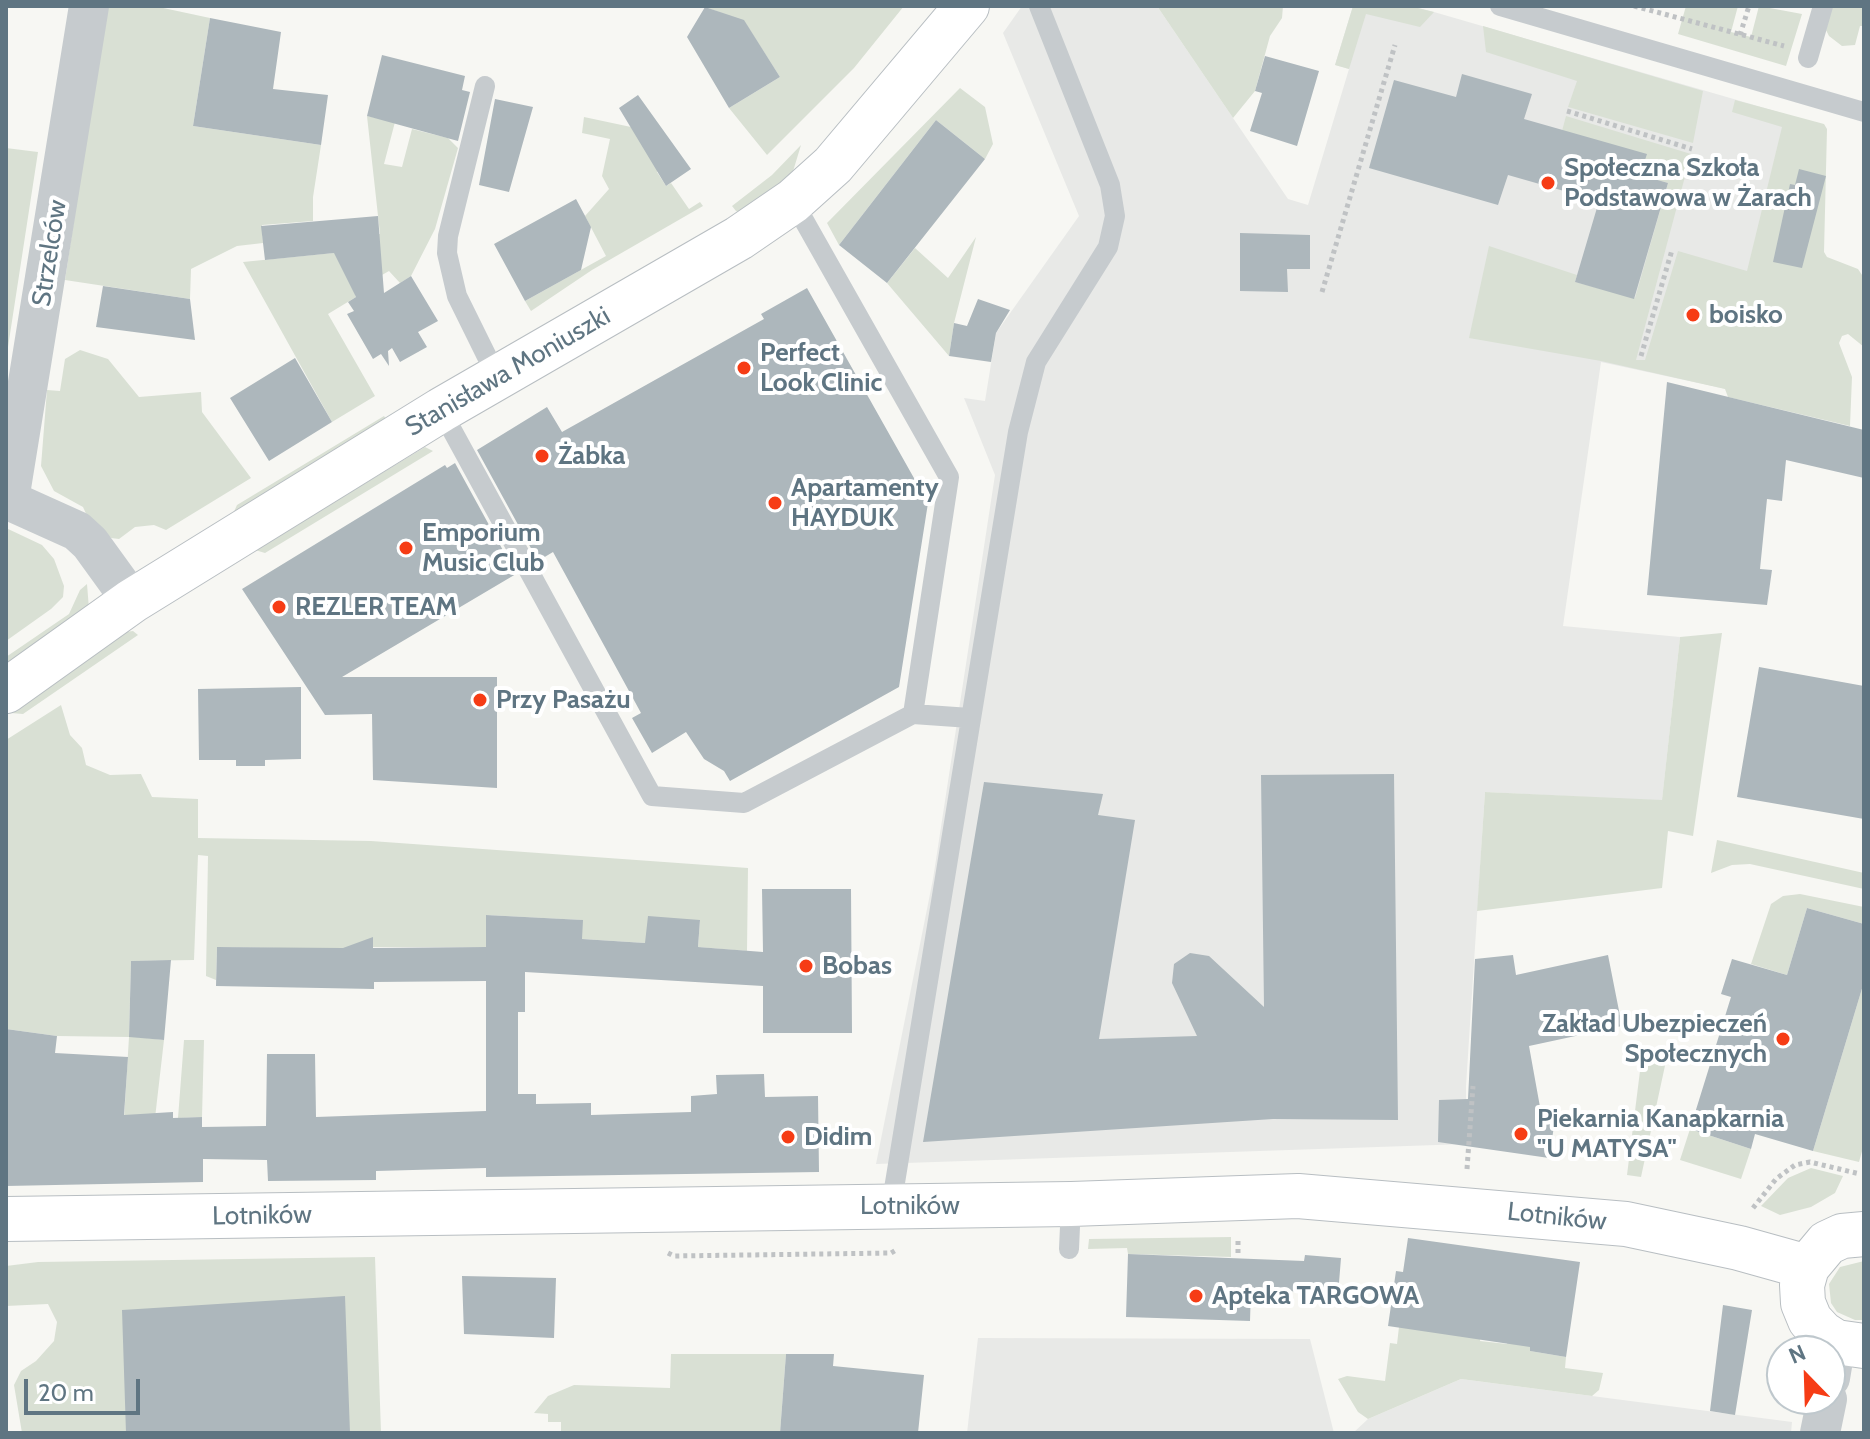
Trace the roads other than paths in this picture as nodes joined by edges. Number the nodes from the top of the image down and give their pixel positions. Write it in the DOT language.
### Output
graph roads {
  1 [pos="89,6"];
  2 [pos="967,6"];
  3 [pos="1039,6"];
  4 [pos="1500,6"];
  5 [pos="1823,6"];
  6 [pos="1809,55"];
  7 [pos="485,86"];
  8 [pos="1864,112"];
  9 [pos="793,201"];
  10 [pos="497,377"];
  11 [pos="441,410"];
  12 [pos="8,499"];
  13 [pos="132,601"];
  14 [pos="6,691"];
  15 [pos="913,714"];
  16 [pos="970,718"];
  17 [pos="1071,1204"];
  18 [pos="891,1207"];
  19 [pos="6,1219"];
  20 [pos="1864,1234"];
  21 [pos="1069,1249"];
  22 [pos="1807,1267"];
  23 [pos="1824,1335"];
  1 -- 12 [label="street, Strzelców"];
  2 -- 9 [label="street, Stanisława Moniuszki"];
  3 -- 16 [label="lane"];
  4 -- 8 [label="lane"];
  5 -- 6 [label="lane"];
  7 -- 10 [label="lane"];
  9 -- 10 [label="street, Stanisława Moniuszki"];
  9 -- 15 [label="lane"];
  10 -- 11 [label="street, Stanisława Moniuszki"];
  11 -- 13 [label="street, Stanisława Moniuszki"];
  11 -- 15 [label="lane"];
  12 -- 13 [label="street"];
  13 -- 14 [label="street, Stanisława Moniuszki"];
  15 -- 16 [label="lane"];
  16 -- 18 [label="lane"];
  17 -- 18 [label="street, Lotników"];
  17 -- 21 [label="lane"];
  17 -- 22 [label="street, Lotników"];
  18 -- 19 [label="street, Lotników"];
  20 -- 22 [label="street"];
  22 -- 23 [label="street"];
}
